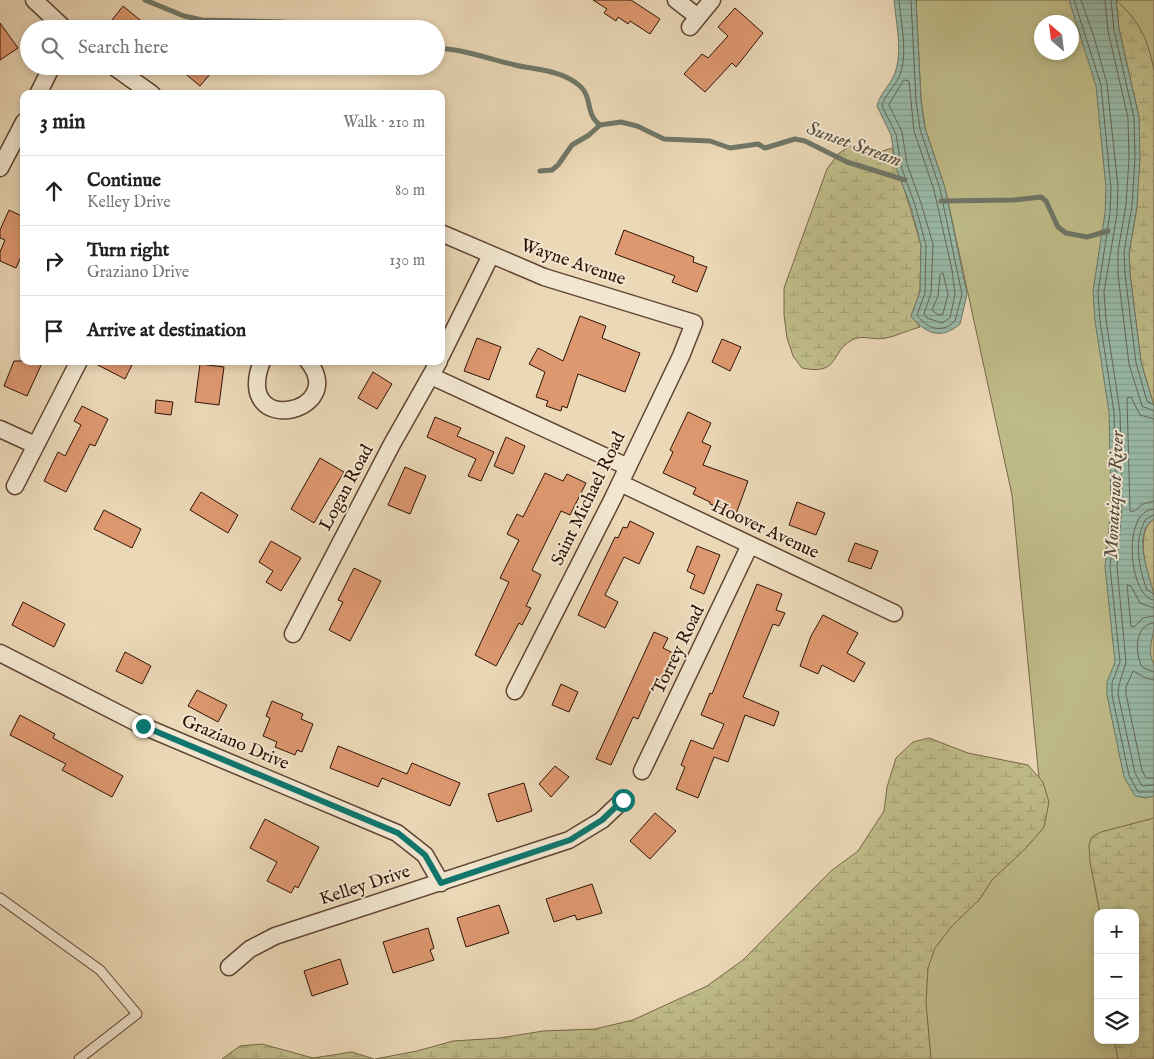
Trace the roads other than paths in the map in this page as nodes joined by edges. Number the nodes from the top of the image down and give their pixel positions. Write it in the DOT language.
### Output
graph roads {
  1 [pos="34,0"];
  2 [pos="676,0"];
  3 [pos="712,0"];
  4 [pos="55,20"];
  5 [pos="48,75"];
  6 [pos="126,75"];
  7 [pos="40,90"];
  8 [pos="146,90"];
  9 [pos="20,130"];
  10 [pos="0,168"];
  11 [pos="445,235"];
  12 [pos="491,255"];
  13 [pos="694,323"];
  14 [pos="445,348"];
  15 [pos="77,365"];
  16 [pos="261,365"];
  17 [pos="310,365"];
  18 [pos="436,365"];
  19 [pos="431,376"];
  20 [pos="0,429"];
  21 [pos="35,445"];
  22 [pos="628,467"];
  23 [pos="620,483"];
  24 [pos="14,486"];
  25 [pos="750,545"];
  26 [pos="894,613"];
  27 [pos="293,634"];
  28 [pos="0,653"];
  29 [pos="515,691"];
  30 [pos="642,771"];
  31 [pos="623,800"];
  32 [pos="441,883"];
  33 [pos="0,898"];
  34 [pos="228,967"];
  35 [pos="79,1059"];
  1 -- 4 [label="street"];
  2 -- 3 [label="street"];
  5 -- 7 [label="street"];
  6 -- 8 [label="street"];
  9 -- 10 [label="street"];
  11 -- 12 [label="street, Wayne Avenue"];
  12 -- 13 [label="street, Wayne Avenue"];
  12 -- 14 [label="street"];
  13 -- 22 [label="street, Saint Michael Road"];
  15 -- 21 [label="street"];
  16 -- 17 [label="street"];
  18 -- 19 [label="street, Logan Road"];
  19 -- 22 [label="street"];
  19 -- 27 [label="street, Logan Road"];
  20 -- 21 [label="street"];
  21 -- 24 [label="street"];
  22 -- 23 [label="street, Saint Michael Road"];
  23 -- 25 [label="street, Hoover Avenue"];
  23 -- 29 [label="street, Saint Michael Road"];
  25 -- 26 [label="street, Hoover Avenue"];
  25 -- 30 [label="street, Torrey Road"];
  28 -- 32 [label="street, Graziano Drive"];
  31 -- 32 [label="street, Kelley Drive"];
  32 -- 34 [label="street, Kelley Drive"];
  33 -- 35 [label="lane"];
}
